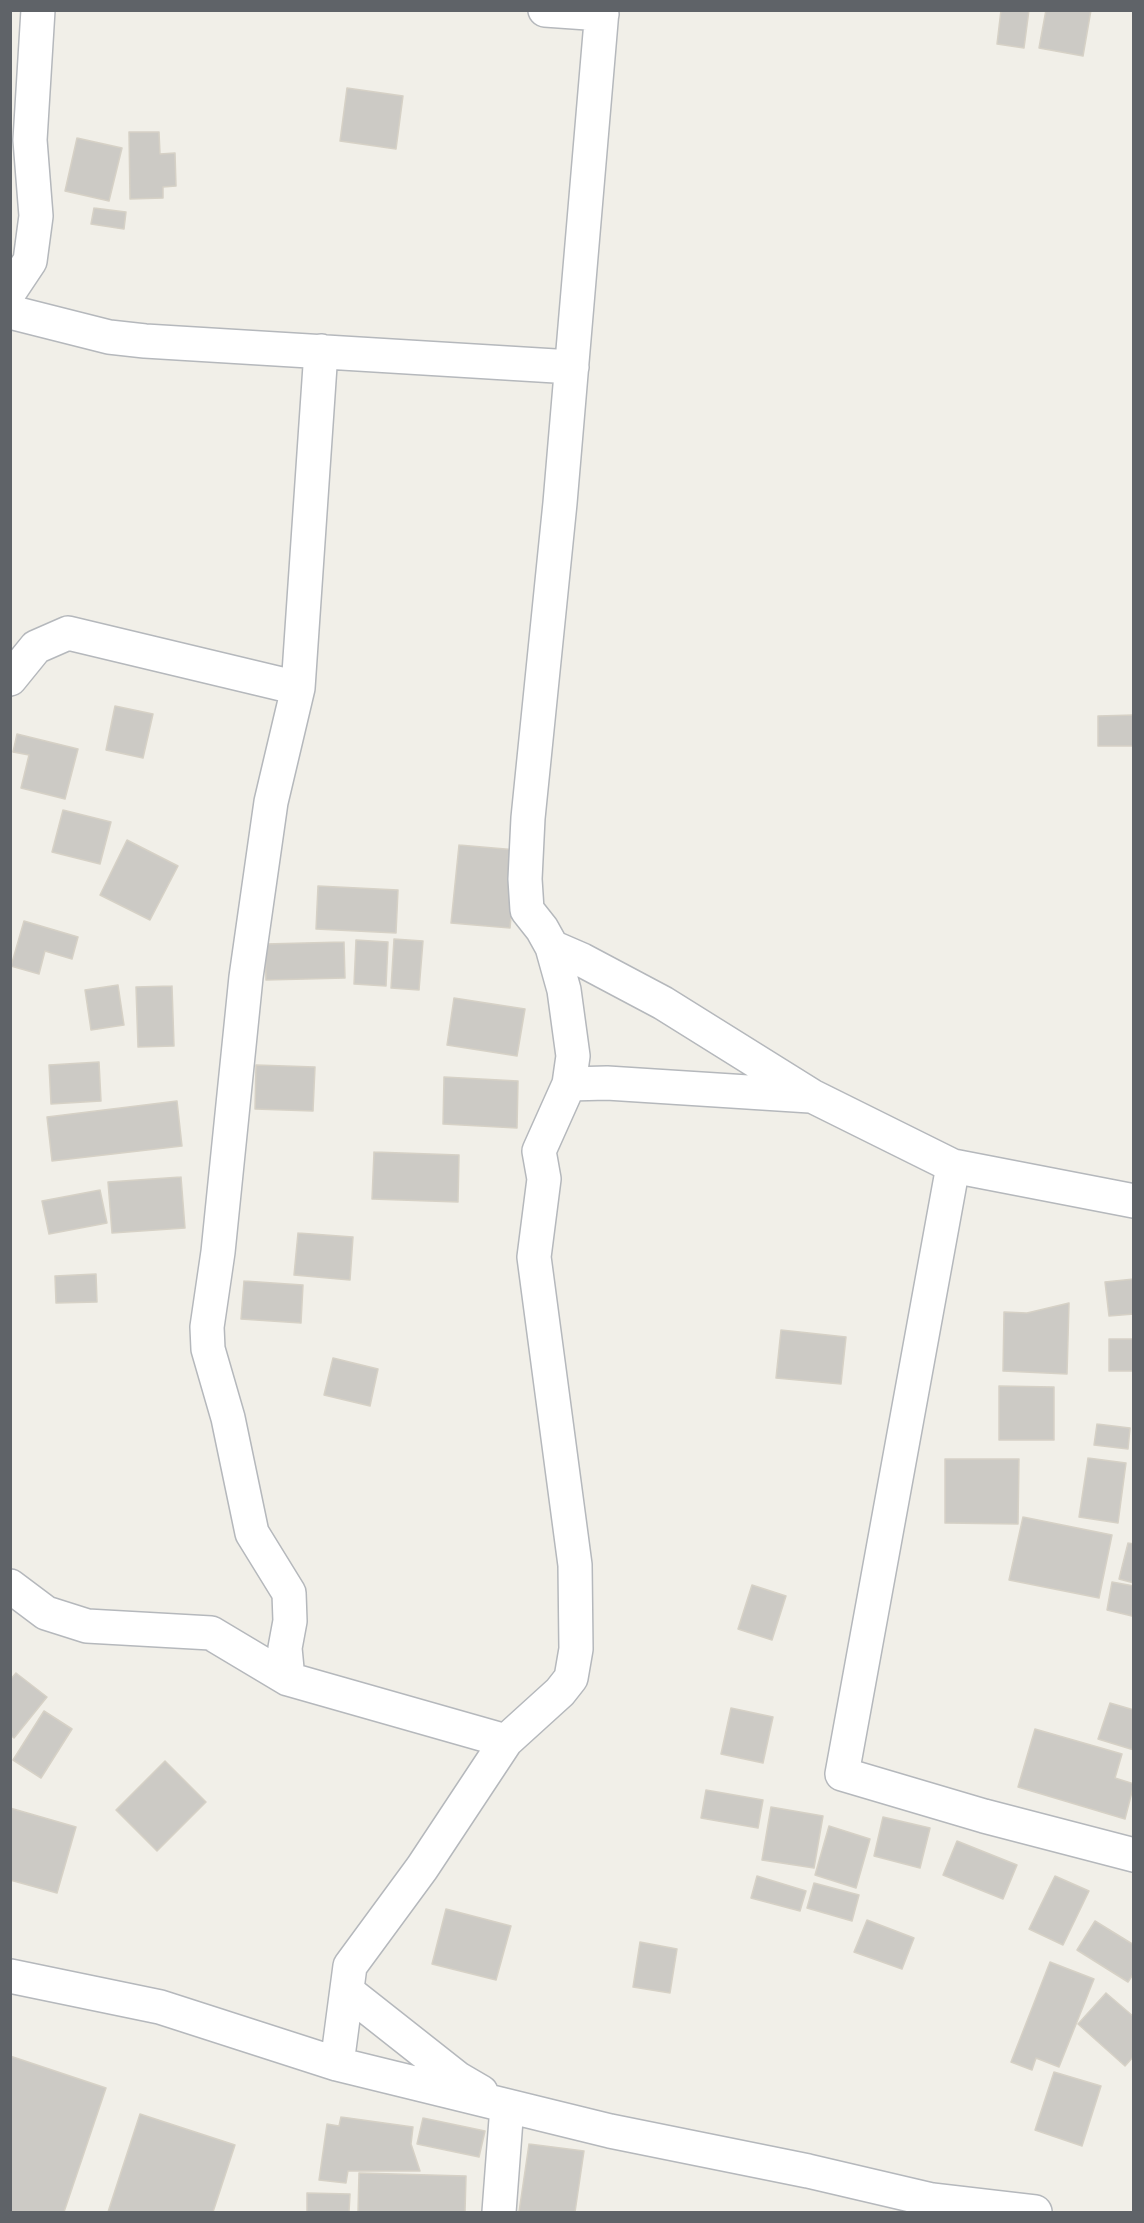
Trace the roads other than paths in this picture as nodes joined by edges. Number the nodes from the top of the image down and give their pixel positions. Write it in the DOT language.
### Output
graph roads {
  1 [pos="38,10"];
  2 [pos="544,10"];
  3 [pos="602,12"];
  4 [pos="10,291"];
  5 [pos="10,312"];
  6 [pos="321,351"];
  7 [pos="572,367"];
  8 [pos="10,679"];
  9 [pos="298,688"];
  10 [pos="552,947"];
  11 [pos="569,1084"];
  12 [pos="812,1096"];
  13 [pos="953,1167"];
  14 [pos="1134,1201"];
  15 [pos="10,1586"];
  16 [pos="288,1679"];
  17 [pos="506,1740"];
  18 [pos="1134,1855"];
  19 [pos="10,1976"];
  20 [pos="348,1992"];
  21 [pos="337,2064"];
  22 [pos="507,2106"];
  23 [pos="499,2212"];
  24 [pos="1035,2212"];
  1 -- 4 [label="street"];
  2 -- 3 [label="street"];
  3 -- 7 [label="street"];
  5 -- 6 [label="street"];
  6 -- 7 [label="street"];
  6 -- 9 [label="street"];
  7 -- 10 [label="street"];
  8 -- 9 [label="street"];
  9 -- 16 [label="street"];
  10 -- 11 [label="street"];
  10 -- 12 [label="street"];
  11 -- 12 [label="street"];
  11 -- 17 [label="street"];
  12 -- 13 [label="street"];
  13 -- 14 [label="street"];
  13 -- 18 [label="street"];
  15 -- 16 [label="street"];
  16 -- 17 [label="street"];
  17 -- 20 [label="street"];
  19 -- 21 [label="street"];
  20 -- 21 [label="street"];
  20 -- 22 [label="street"];
  21 -- 22 [label="street"];
  22 -- 23 [label="street"];
  22 -- 24 [label="street"];
}
